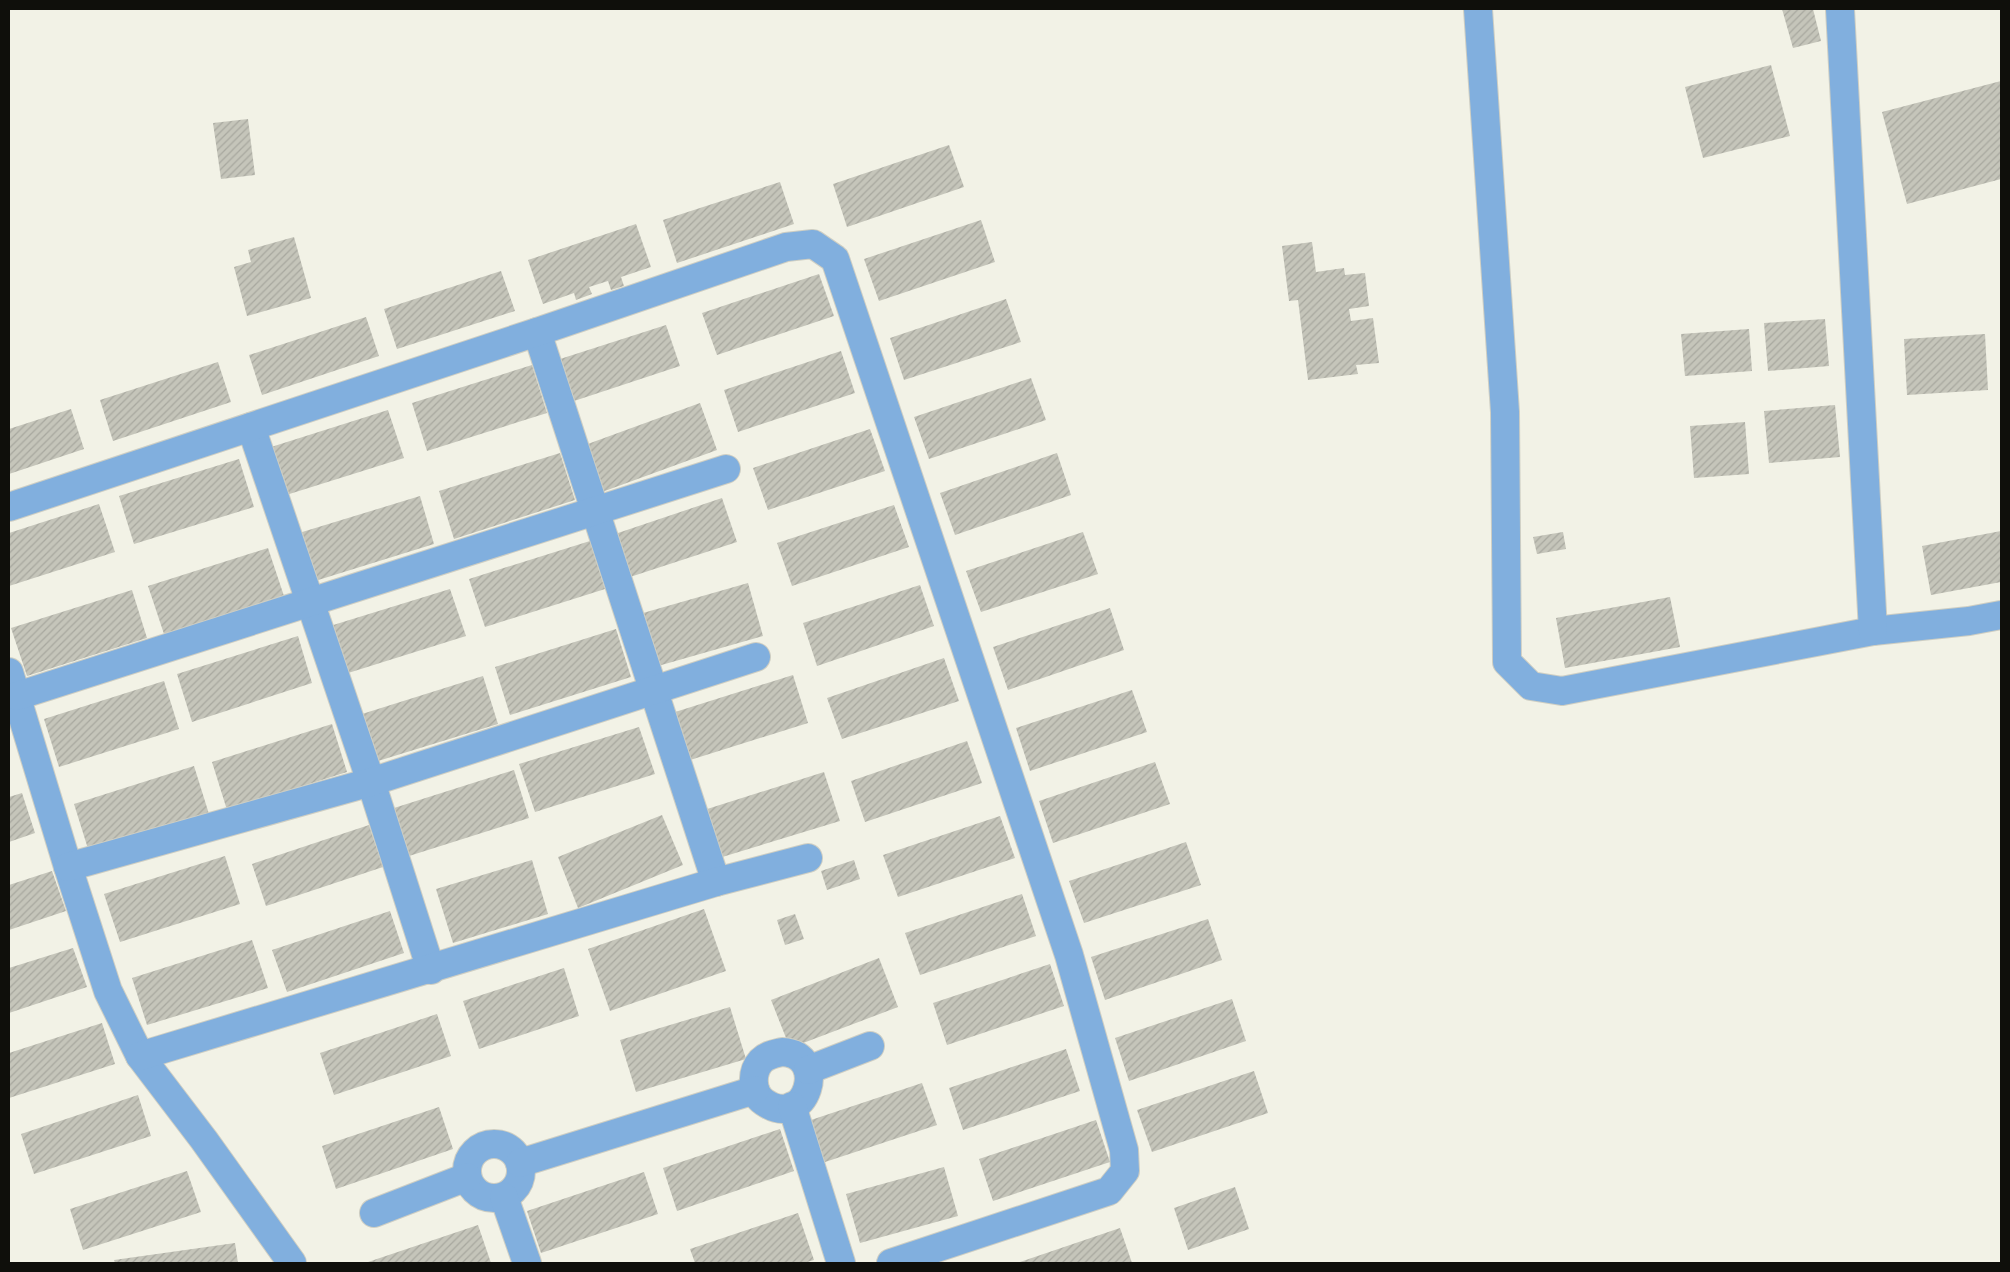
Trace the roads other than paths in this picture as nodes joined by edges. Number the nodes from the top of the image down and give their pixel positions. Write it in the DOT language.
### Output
graph roads {
  1 [pos="1478,9"];
  2 [pos="1840,9"];
  3 [pos="537,332"];
  4 [pos="251,427"];
  5 [pos="726,469"];
  6 [pos="9,507"];
  7 [pos="597,511"];
  8 [pos="310,603"];
  9 [pos="2001,614"];
  10 [pos="1874,631"];
  11 [pos="756,657"];
  12 [pos="13,684"];
  13 [pos="654,690"];
  14 [pos="371,782"];
  15 [pos="808,858"];
  16 [pos="68,867"];
  17 [pos="716,882"];
  18 [pos="431,970"];
  19 [pos="870,1046"];
  20 [pos="140,1056"];
  21 [pos="808,1070"];
  22 [pos="756,1090"];
  23 [pos="792,1106"];
  24 [pos="520,1163"];
  25 [pos="467,1177"];
  26 [pos="504,1197"];
  27 [pos="374,1213"];
  28 [pos="292,1263"];
  29 [pos="527,1263"];
  30 [pos="841,1263"];
  31 [pos="891,1263"];
  1 -- 10 [label="street"];
  2 -- 10 [label="street"];
  3 -- 4 [label="street"];
  3 -- 7 [label="street"];
  3 -- 31 [label="street"];
  4 -- 6 [label="street"];
  4 -- 8 [label="street"];
  5 -- 7 [label="street"];
  7 -- 8 [label="street"];
  7 -- 13 [label="street"];
  8 -- 12 [label="street"];
  8 -- 14 [label="street"];
  9 -- 10 [label="street"];
  11 -- 13 [label="street"];
  12 -- 16 [label="street"];
  13 -- 14 [label="street"];
  13 -- 17 [label="street"];
  14 -- 16 [label="street"];
  14 -- 18 [label="street"];
  15 -- 17 [label="street"];
  16 -- 20 [label="street"];
  17 -- 18 [label="street"];
  18 -- 20 [label="street"];
  19 -- 21 [label="street"];
  20 -- 28 [label="street"];
  21 -- 22 [label="street"];
  21 -- 23 [label="street"];
  22 -- 23 [label="street"];
  22 -- 24 [label="street"];
  23 -- 30 [label="street"];
  24 -- 25 [label="street"];
  24 -- 26 [label="street"];
  25 -- 26 [label="street"];
  25 -- 27 [label="street"];
  26 -- 29 [label="street"];
}
